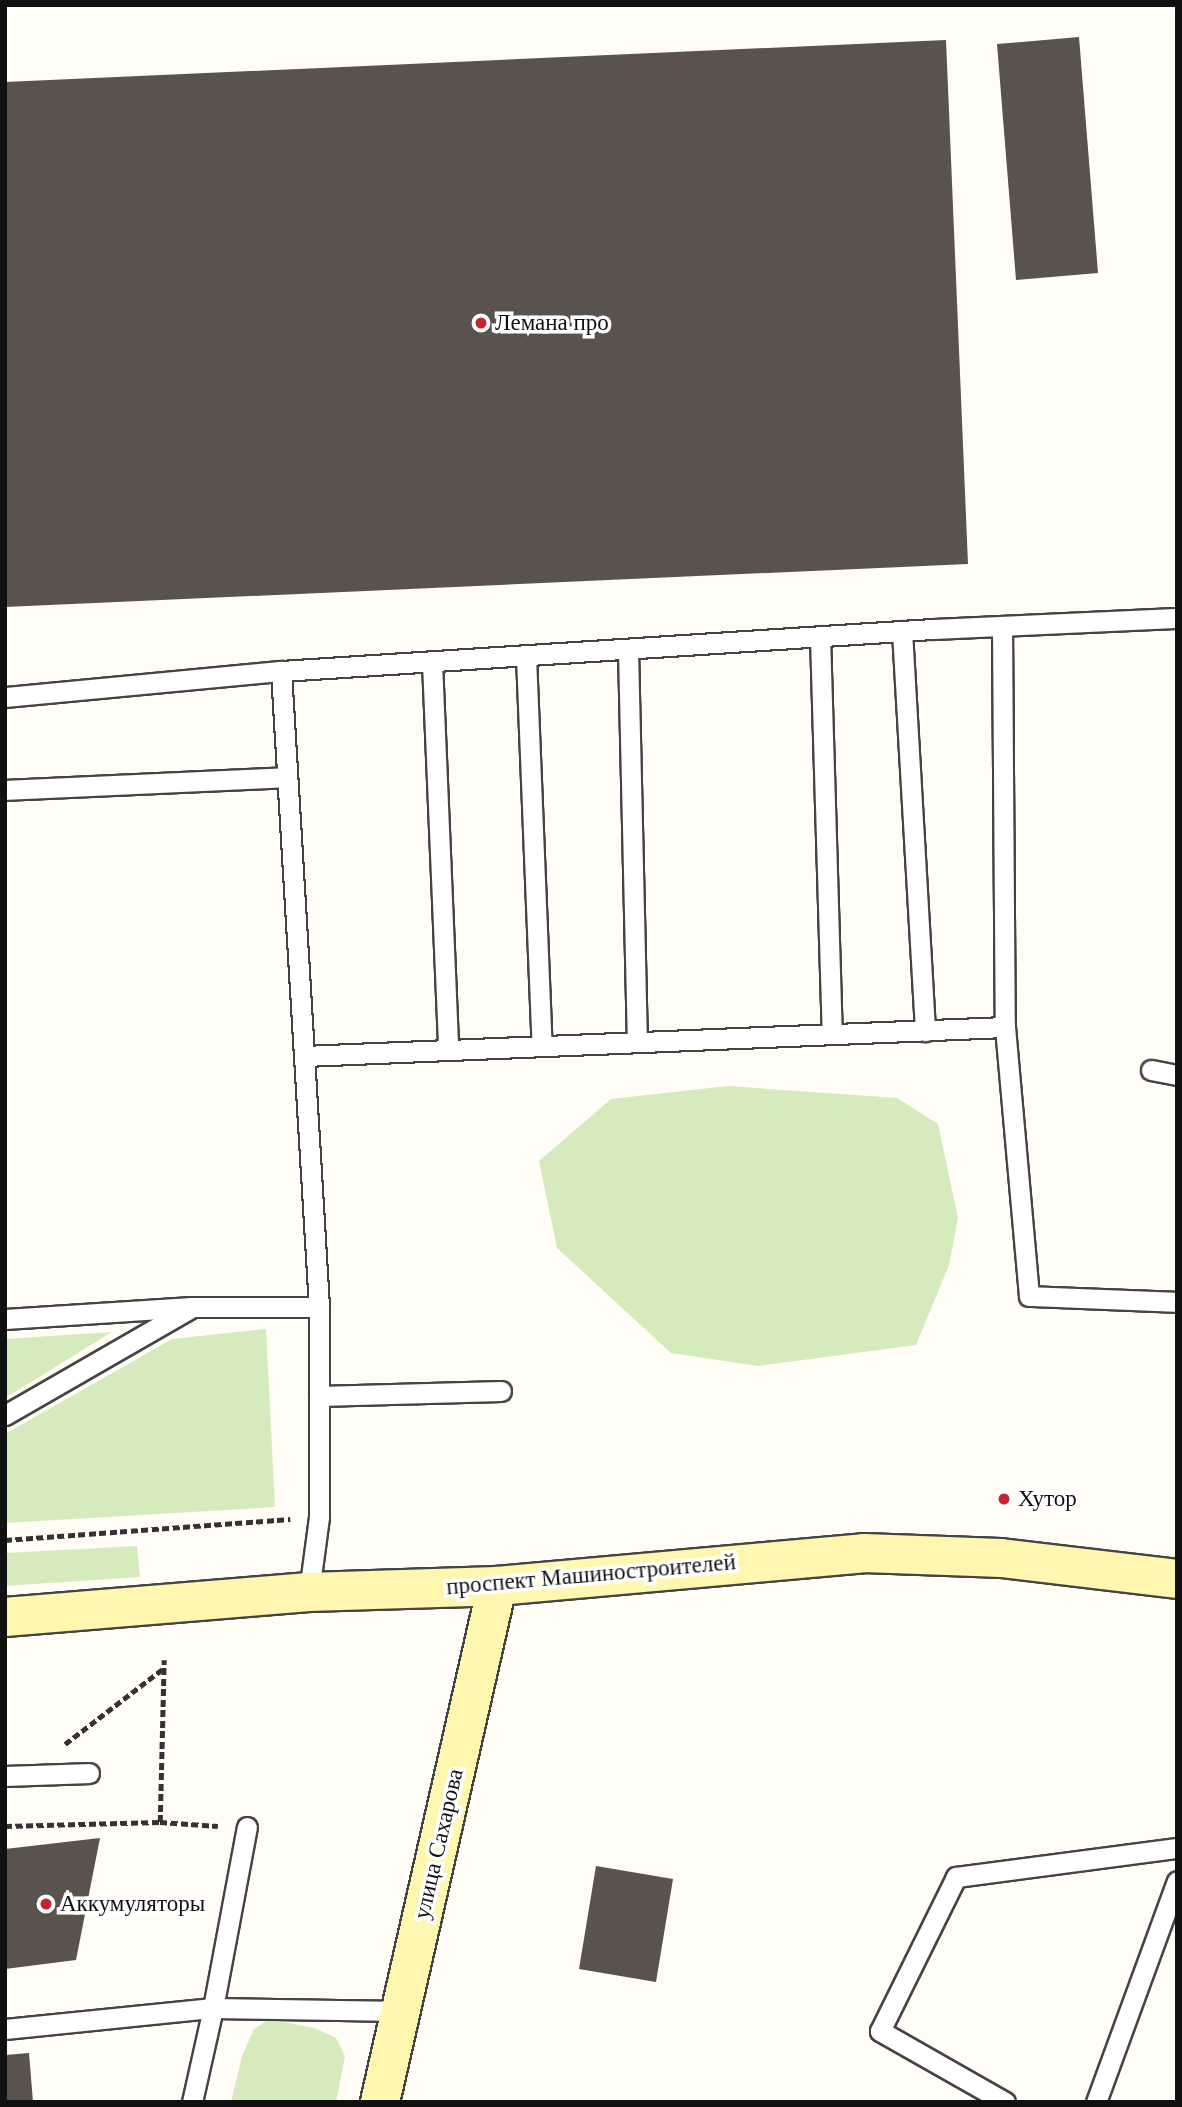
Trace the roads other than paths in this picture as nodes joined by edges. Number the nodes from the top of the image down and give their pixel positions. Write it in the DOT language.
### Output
graph roads {
  1 [pos="1177,618"];
  2 [pos="1002,626"];
  3 [pos="902,631"];
  4 [pos="820,636"];
  5 [pos="628,649"];
  6 [pos="526,656"];
  7 [pos="432,662"];
  8 [pos="281,671"];
  9 [pos="5,697"];
  10 [pos="287,777"];
  11 [pos="5,790"];
  12 [pos="1005,1027"];
  13 [pos="925,1031"];
  14 [pos="832,1034"];
  15 [pos="637,1042"];
  16 [pos="542,1046"];
  17 [pos="448,1050"];
  18 [pos="304,1056"];
  19 [pos="1151,1070"];
  20 [pos="1177,1075"];
  21 [pos="1177,1302"];
  22 [pos="192,1307"];
  23 [pos="318,1307"];
  24 [pos="5,1319"];
  25 [pos="500,1391"];
  26 [pos="319,1396"];
  27 [pos="5,1415"];
  28 [pos="1177,1579"];
  29 [pos="497,1586"];
  30 [pos="309,1592"];
  31 [pos="5,1618"];
  32 [pos="89,1773"];
  33 [pos="15,1775"];
  34 [pos="247,1827"];
  35 [pos="1177,1848"];
  36 [pos="1177,1881"];
  37 [pos="213,2008"];
  38 [pos="401,2011"];
  39 [pos="5,2029"];
  40 [pos="1096,2101"];
  41 [pos="192,2102"];
  42 [pos="380,2102"];
  43 [pos="1005,2102"];
  44 [pos="1084,2102"];
  1 -- 2 [label="lane"];
  2 -- 3 [label="lane"];
  2 -- 12 [label="lane"];
  3 -- 4 [label="lane"];
  3 -- 13 [label="lane"];
  4 -- 5 [label="lane"];
  4 -- 14 [label="lane"];
  5 -- 6 [label="lane"];
  5 -- 15 [label="lane"];
  6 -- 7 [label="lane"];
  6 -- 16 [label="lane"];
  7 -- 8 [label="lane"];
  7 -- 17 [label="lane"];
  8 -- 9 [label="lane"];
  8 -- 10 [label="lane"];
  10 -- 11 [label="lane"];
  10 -- 18 [label="lane"];
  12 -- 13 [label="lane"];
  12 -- 21 [label="lane"];
  13 -- 14 [label="lane"];
  14 -- 15 [label="lane"];
  15 -- 16 [label="lane"];
  16 -- 17 [label="lane"];
  17 -- 18 [label="lane"];
  18 -- 23 [label="lane"];
  19 -- 20 [label="lane"];
  22 -- 23 [label="lane"];
  22 -- 24 [label="lane"];
  22 -- 27 [label="lane"];
  23 -- 26 [label="lane"];
  25 -- 26 [label="lane"];
  26 -- 30 [label="lane"];
  28 -- 29 [label="street, проспект Машиностроителей"];
  29 -- 30 [label="street, проспект Машиностроителей"];
  29 -- 38 [label="street, улица Сахарова"];
  30 -- 31 [label="street, проспект Машиностроителей"];
  32 -- 33 [label="lane"];
  34 -- 37 [label="lane"];
  35 -- 43 [label="lane"];
  36 -- 40 [label="lane"];
  37 -- 38 [label="lane"];
  37 -- 39 [label="lane"];
  37 -- 41 [label="lane"];
  38 -- 42 [label="street, улица Сахарова"];
  40 -- 44 [label="lane"];
}
